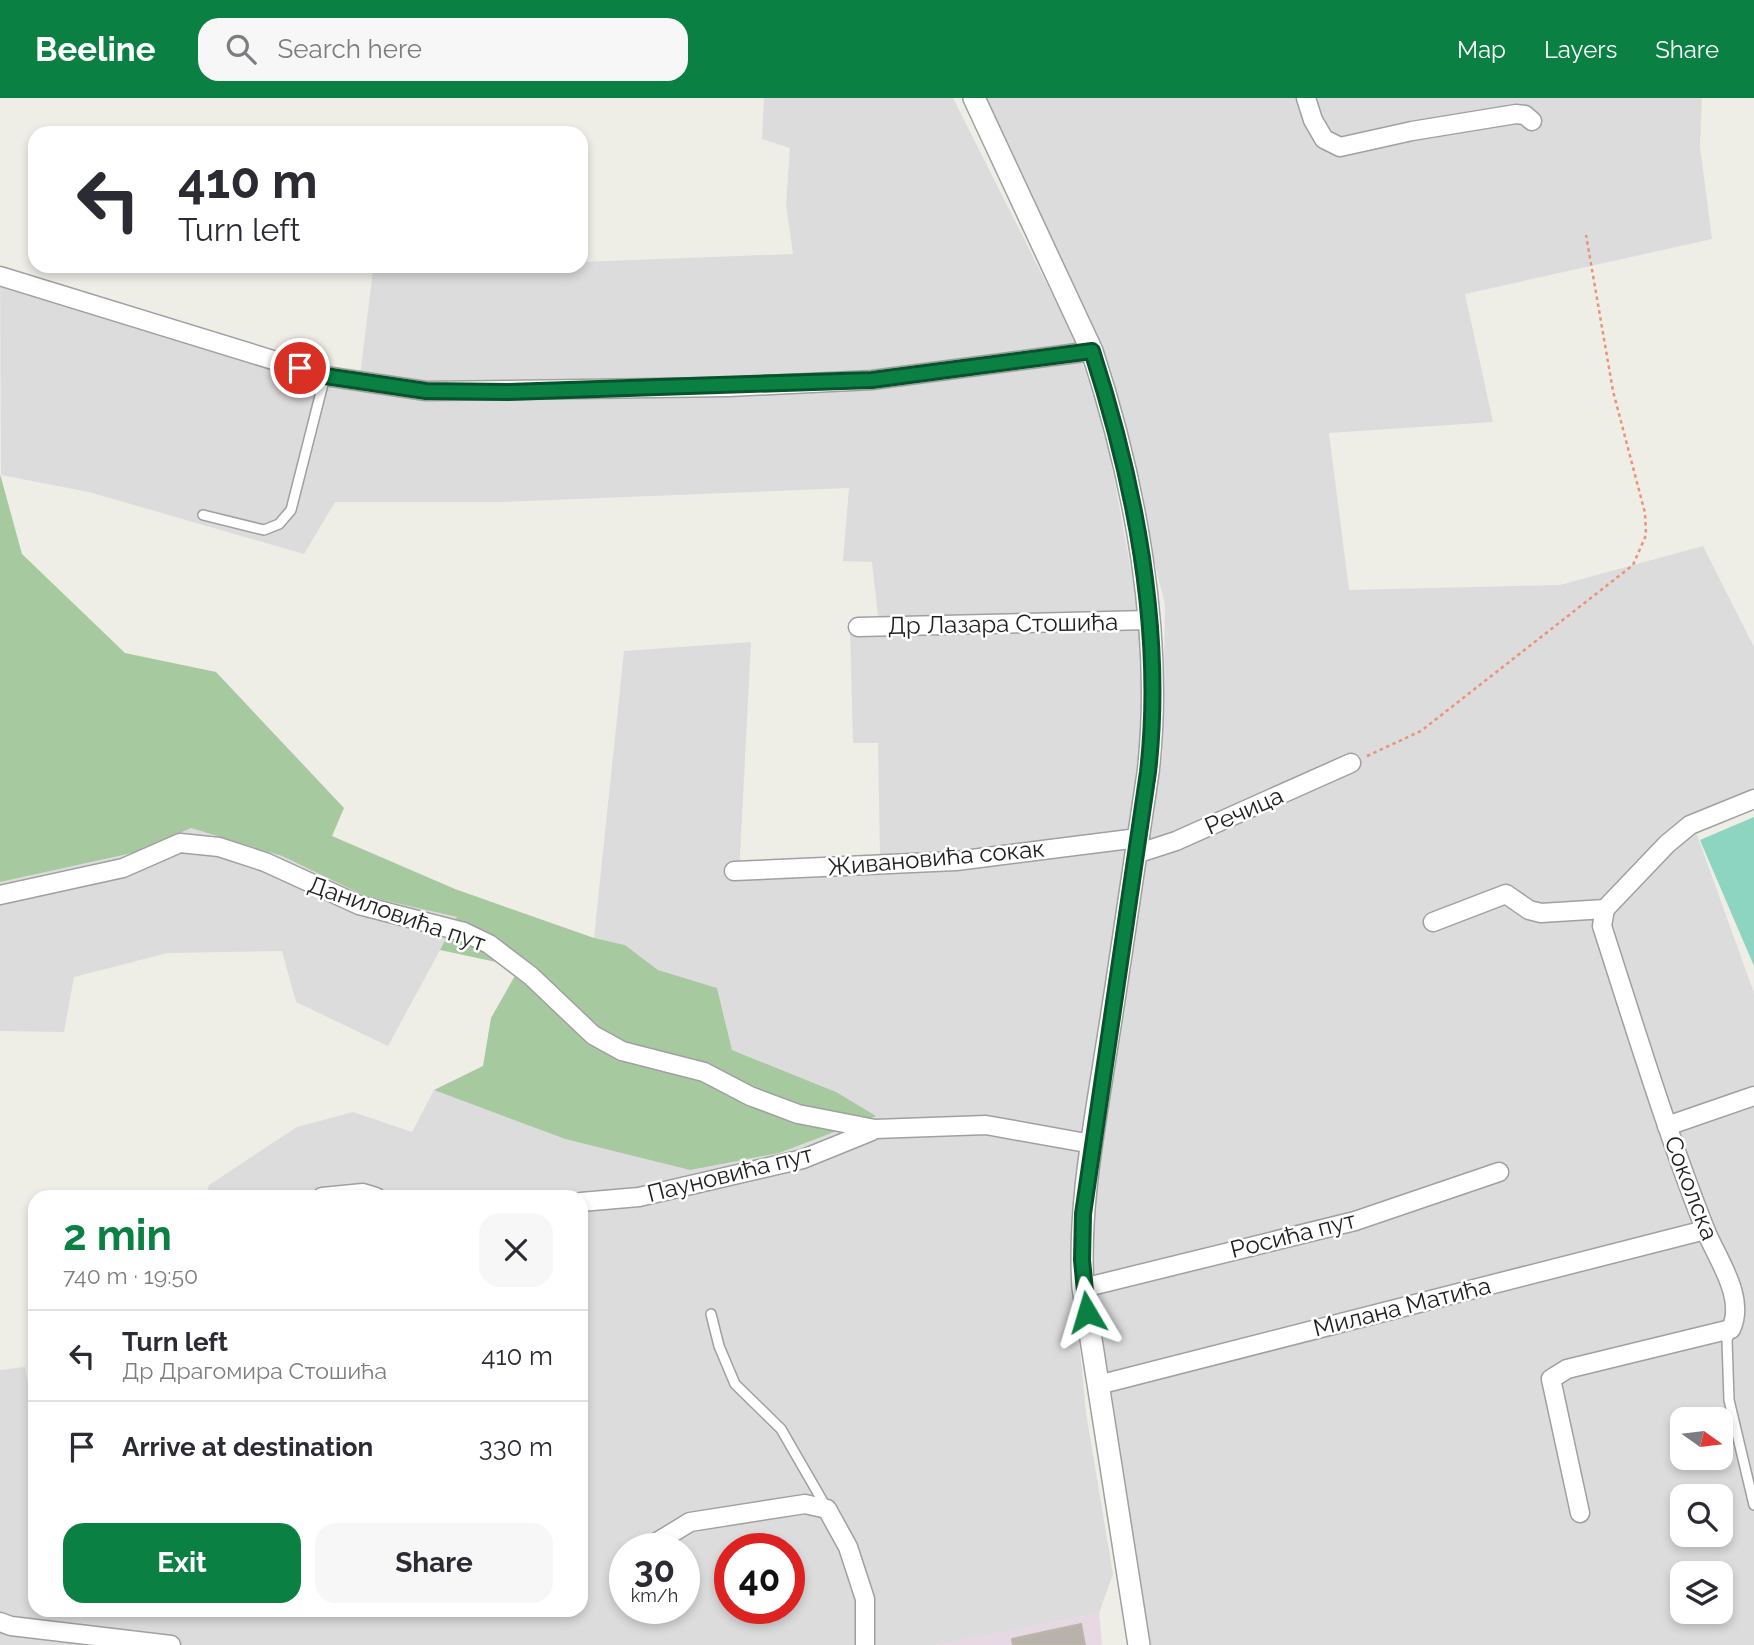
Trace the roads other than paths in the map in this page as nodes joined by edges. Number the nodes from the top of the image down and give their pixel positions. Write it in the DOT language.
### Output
graph roads {
  1 [pos="974,98"];
  2 [pos="1306,98"];
  3 [pos="1532,121"];
  4 [pos="0,276"];
  5 [pos="1092,351"];
  6 [pos="325,376"];
  7 [pos="203,515"];
  8 [pos="1148,620"];
  9 [pos="858,627"];
  10 [pos="1351,763"];
  11 [pos="1754,799"];
  12 [pos="1137,846"];
  13 [pos="734,872"];
  14 [pos="0,895"];
  15 [pos="1605,909"];
  16 [pos="1433,922"];
  17 [pos="1754,1096"];
  18 [pos="1667,1126"];
  19 [pos="875,1129"];
  20 [pos="1092,1144"];
  21 [pos="1499,1172"];
  22 [pos="588,1201"];
  23 [pos="1705,1230"];
  24 [pos="1083,1287"];
  25 [pos="711,1314"];
  26 [pos="1731,1329"];
  27 [pos="1098,1385"];
  28 [pos="1754,1505"];
  29 [pos="827,1509"];
  30 [pos="1580,1513"];
  31 [pos="672,1533"];
  32 [pos="0,1622"];
  33 [pos="171,1645"];
  34 [pos="865,1645"];
  35 [pos="1139,1645"];
  1 -- 5 [label="street"];
  2 -- 3 [label="street"];
  4 -- 6 [label="street"];
  5 -- 6 [label="street"];
  5 -- 8 [label="street"];
  6 -- 7 [label="lane"];
  8 -- 9 [label="street, Др Лазара Стошића"];
  8 -- 12 [label="street"];
  10 -- 12 [label="street, Речица"];
  11 -- 15 [label="street"];
  12 -- 13 [label="street, Живановића сокак"];
  12 -- 20 [label="street"];
  14 -- 19 [label="street, Даниловића пут"];
  15 -- 16 [label="street"];
  15 -- 18 [label="street, Соколска"];
  17 -- 18 [label="street"];
  18 -- 23 [label="street, Соколска"];
  19 -- 20 [label="street, Даниловића пут"];
  19 -- 22 [label="street, Пауновића пут"];
  20 -- 24 [label="street"];
  21 -- 24 [label="street, Росића пут"];
  23 -- 26 [label="street, Соколска"];
  23 -- 27 [label="street, Милана Матића"];
  24 -- 27 [label="street"];
  25 -- 29 [label="lane"];
  26 -- 28 [label="lane"];
  26 -- 30 [label="street"];
  27 -- 35 [label="street"];
  29 -- 31 [label="street"];
  29 -- 34 [label="street"];
  32 -- 33 [label="street"];
}
